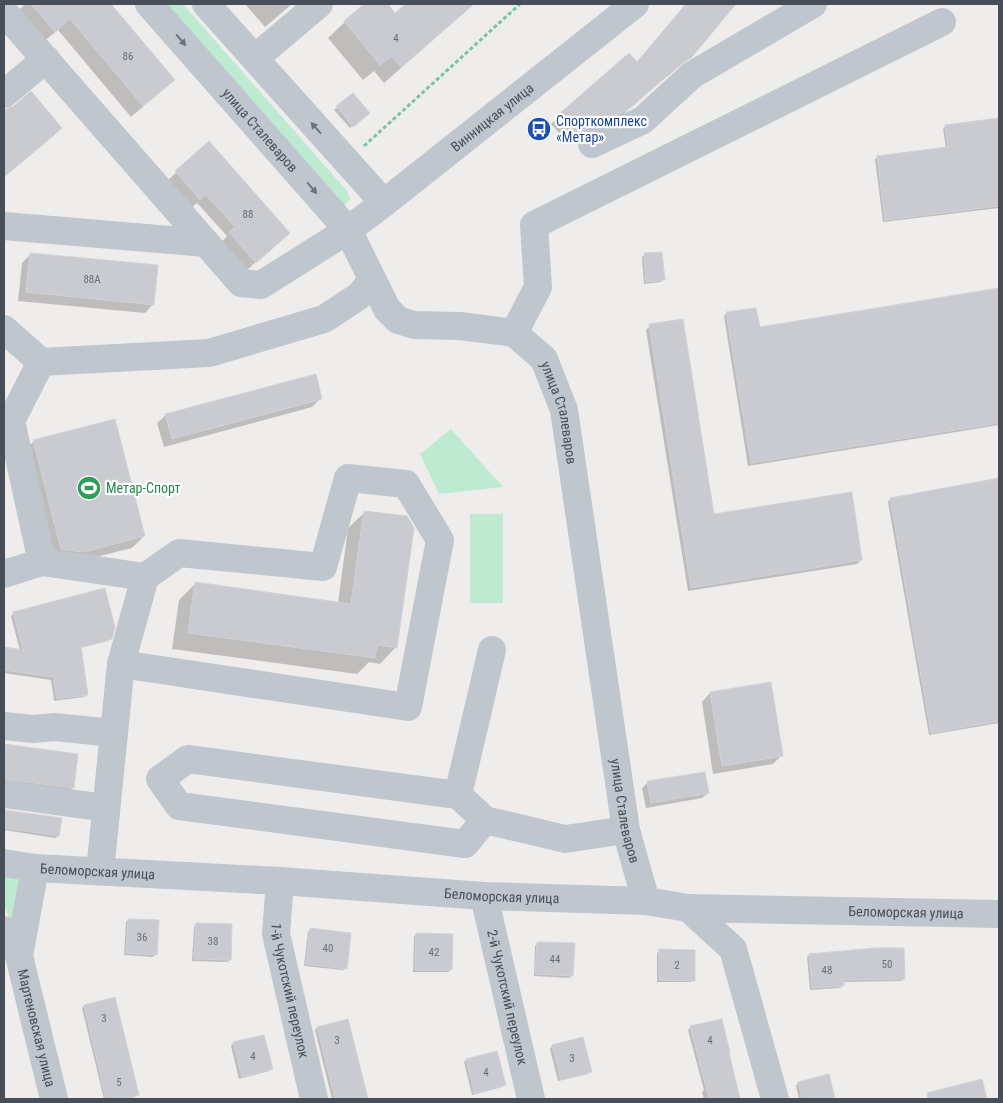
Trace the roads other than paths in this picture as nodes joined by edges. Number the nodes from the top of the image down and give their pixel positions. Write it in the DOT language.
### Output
graph roads {
  1 [pos="149,4"];
  2 [pos="206,4"];
  3 [pos="319,4"];
  4 [pos="635,4"];
  5 [pos="813,4"];
  6 [pos="4,12"];
  7 [pos="942,22"];
  8 [pos="255,58"];
  9 [pos="46,59"];
  10 [pos="4,94"];
  11 [pos="592,144"];
  12 [pos="384,203"];
  13 [pos="4,226"];
  14 [pos="348,230"];
  15 [pos="206,243"];
  16 [pos="372,280"];
  17 [pos="4,329"];
  18 [pos="514,333"];
  19 [pos="41,362"];
  20 [pos="9,411"];
  21 [pos="42,562"];
  22 [pos="4,574"];
  23 [pos="145,577"];
  24 [pos="492,650"];
  25 [pos="121,664"];
  26 [pos="4,726"];
  27 [pos="114,733"];
  28 [pos="4,794"];
  29 [pos="458,795"];
  30 [pos="106,808"];
  31 [pos="485,820"];
  32 [pos="626,830"];
  33 [pos="4,862"];
  34 [pos="35,868"];
  35 [pos="100,871"];
  36 [pos="280,881"];
  37 [pos="484,896"];
  38 [pos="646,901"];
  39 [pos="688,908"];
  40 [pos="999,914"];
  41 [pos="4,930"];
  42 [pos="19,956"];
  43 [pos="54,1099"];
  44 [pos="314,1099"];
  45 [pos="532,1099"];
  46 [pos="775,1099"];
  1 -- 14 [label="street, улица Сталеваров, one-way"];
  2 -- 8 [label="street"];
  3 -- 8 [label="street"];
  4 -- 12 [label="street, Винницкая улица"];
  5 -- 11 [label="street"];
  6 -- 9 [label="street, Винницкая улица"];
  7 -- 18 [label="street"];
  12 -- 8 [label="street, one-way"];
  9 -- 10 [label="street"];
  9 -- 15 [label="street, Винницкая улица"];
  12 -- 14 [label="street, Винницкая улица"];
  13 -- 15 [label="street"];
  14 -- 15 [label="street, Винницкая улица"];
  14 -- 16 [label="street, улица Сталеваров"];
  16 -- 18 [label="street, улица Сталеваров"];
  16 -- 19 [label="street"];
  17 -- 19 [label="street"];
  18 -- 32 [label="street, улица Сталеваров"];
  19 -- 20 [label="street"];
  20 -- 21 [label="street"];
  21 -- 22 [label="street"];
  21 -- 23 [label="street"];
  23 -- 25 [label="street"];
  23 -- 25 [label="street"];
  24 -- 29 [label="street"];
  25 -- 27 [label="street"];
  26 -- 27 [label="street"];
  27 -- 30 [label="street"];
  28 -- 30 [label="street"];
  29 -- 31 [label="street"];
  29 -- 31 [label="street"];
  30 -- 35 [label="street"];
  31 -- 32 [label="street"];
  32 -- 38 [label="street, улица Сталеваров"];
  33 -- 34 [label="street, Беломорская улица"];
  34 -- 35 [label="street, Беломорская улица"];
  34 -- 42 [label="street"];
  35 -- 36 [label="street, Беломорская улица"];
  36 -- 37 [label="street, Беломорская улица"];
  36 -- 44 [label="street, 1-й Чукотский переулок"];
  37 -- 38 [label="street, Беломорская улица"];
  37 -- 45 [label="street, 2-й Чукотский переулок"];
  38 -- 39 [label="street, Беломорская улица"];
  39 -- 40 [label="street, Беломорская улица"];
  39 -- 46 [label="street"];
  41 -- 42 [label="street"];
  42 -- 43 [label="street, Мартеновская улица"];
}
